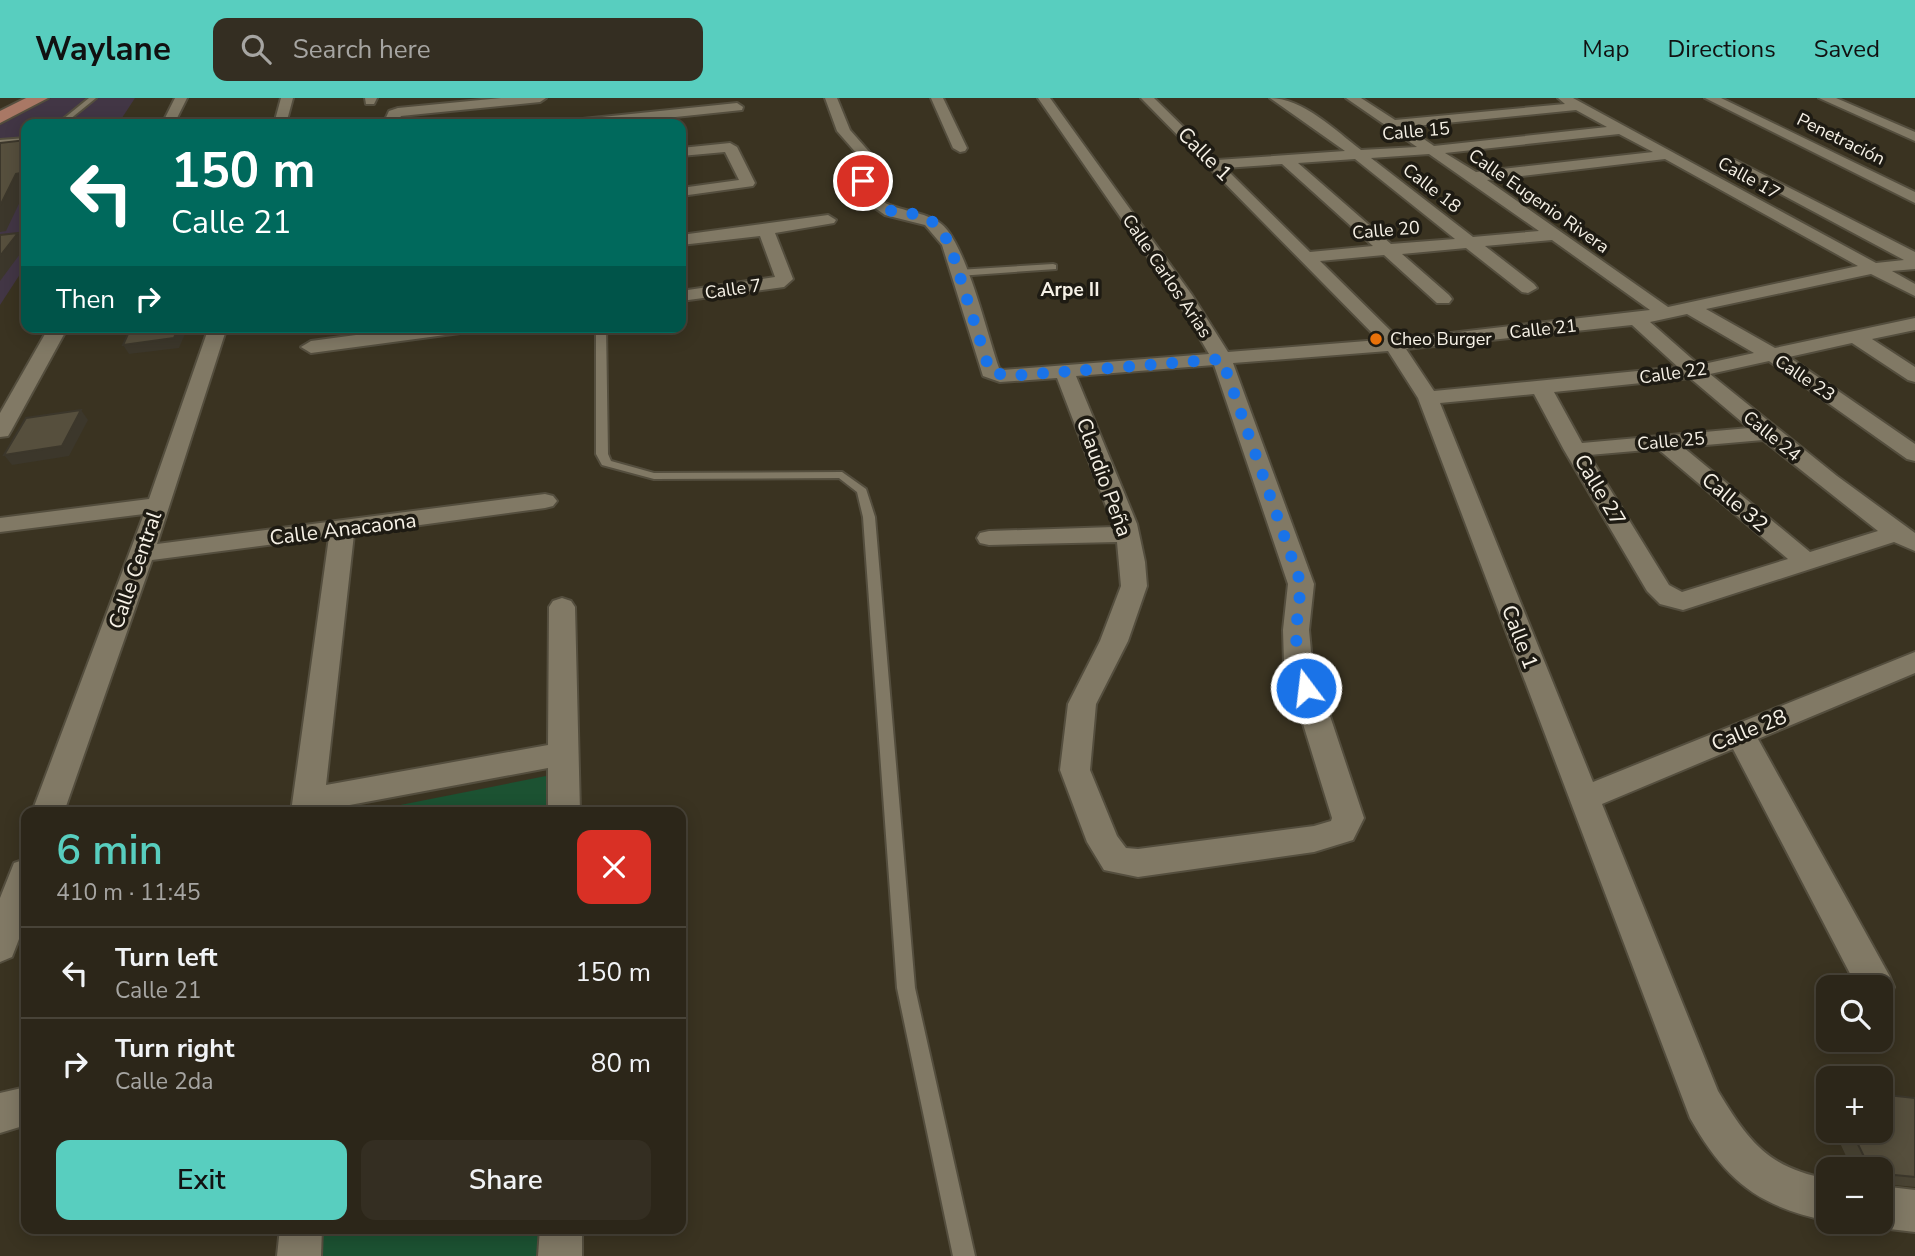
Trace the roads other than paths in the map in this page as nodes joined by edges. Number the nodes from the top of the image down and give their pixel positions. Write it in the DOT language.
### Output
graph roads {
  1 [pos="18,98"];
  2 [pos="39,98"];
  3 [pos="93,98"];
  4 [pos="181,98"];
  5 [pos="287,98"];
  6 [pos="540,98"];
  7 [pos="831,98"];
  8 [pos="937,98"];
  9 [pos="1044,98"];
  10 [pos="1147,98"];
  11 [pos="1276,98"];
  12 [pos="1564,98"];
  13 [pos="1711,98"];
  14 [pos="1825,98"];
  15 [pos="1385,99"];
  16 [pos="1356,100"];
  17 [pos="1578,106"];
  18 [pos="0,107"];
  19 [pos="737,107"];
  20 [pos="0,118"];
  21 [pos="394,118"];
  22 [pos="66,119"];
  23 [pos="170,119"];
  24 [pos="281,119"];
  25 [pos="590,119"];
  26 [pos="1395,124"];
  27 [pos="1619,130"];
  28 [pos="1915,136"];
  29 [pos="21,140"];
  30 [pos="0,142"];
  31 [pos="960,148"];
  32 [pos="1432,149"];
  33 [pos="686,151"];
  34 [pos="1359,155"];
  35 [pos="1667,155"];
  36 [pos="1285,159"];
  37 [pos="1730,163"];
  38 [pos="1216,164"];
  39 [pos="1473,177"];
  40 [pos="686,191"];
  41 [pos="1915,198"];
  42 [pos="828,220"];
  43 [pos="763,230"];
  44 [pos="1553,234"];
  45 [pos="686,239"];
  46 [pos="1469,242"];
  47 [pos="1387,248"];
  48 [pos="1307,257"];
  49 [pos="1915,261"];
  50 [pos="1052,267"];
  51 [pos="1874,268"];
  52 [pos="958,273"];
  53 [pos="1528,288"];
  54 [pos="1915,291"];
  55 [pos="686,295"];
  56 [pos="1443,299"];
  57 [pos="1690,309"];
  58 [pos="1667,314"];
  59 [pos="1636,319"];
  60 [pos="1915,324"];
  61 [pos="56,333"];
  62 [pos="216,333"];
  63 [pos="380,333"];
  64 [pos="601,333"];
  65 [pos="1854,336"];
  66 [pos="1394,345"];
  67 [pos="311,347"];
  68 [pos="1774,356"];
  69 [pos="1222,359"];
  70 [pos="1064,371"];
  71 [pos="1693,372"];
  72 [pos="1915,376"];
  73 [pos="1542,389"];
  74 [pos="1428,398"];
  75 [pos="0,432"];
  76 [pos="1766,433"];
  77 [pos="1662,441"];
  78 [pos="1575,450"];
  79 [pos="1915,454"];
  80 [pos="545,501"];
  81 [pos="157,505"];
  82 [pos="0,525"];
  83 [pos="342,530"];
  84 [pos="1127,534"];
  85 [pos="989,538"];
  86 [pos="1905,538"];
  87 [pos="142,554"];
  88 [pos="1808,563"];
  89 [pos="562,607"];
  90 [pos="1915,662"];
  91 [pos="1740,733"];
  92 [pos="564,754"];
  93 [pos="1583,799"];
  94 [pos="307,806"];
  95 [pos="50,807"];
  96 [pos="564,807"];
  97 [pos="1116,860"];
  98 [pos="21,887"];
  99 [pos="0,946"];
  100 [pos="1869,975"];
  101 [pos="21,1107"];
  102 [pos="0,1113"];
  103 [pos="1816,1198"];
  104 [pos="1893,1208"];
  105 [pos="1915,1211"];
  106 [pos="301,1234"];
  107 [pos="561,1234"];
  108 [pos="299,1256"];
  109 [pos="561,1256"];
  110 [pos="964,1256"];
  1 -- 18 [label="main road"];
  2 -- 20 [label="main road"];
  3 -- 22 [label="lane"];
  4 -- 23 [label="street"];
  5 -- 24 [label="street"];
  6 -- 21 [label="street"];
  7 -- 52 [label="street"];
  8 -- 31 [label="street"];
  9 -- 69 [label="street, Calle Carlos Arias"];
  10 -- 38 [label="street, Calle 1"];
  11 -- 34 [label="street, Calle 18"];
  12 -- 17 [label="street, Calle 17"];
  13 -- 41 [label="street, Penetración"];
  14 -- 28 [label="street"];
  15 -- 16 [label="street"];
  16 -- 26 [label="street, Calle Eugenio Rivera"];
  17 -- 26 [label="street"];
  17 -- 27 [label="street, Calle 17"];
  19 -- 25 [label="street"];
  26 -- 32 [label="street, Calle Eugenio Rivera"];
  27 -- 32 [label="street, Calle 15"];
  27 -- 35 [label="street, Calle 17"];
  29 -- 30 [label="lane"];
  32 -- 34 [label="street, Calle 15"];
  32 -- 39 [label="street, Calle Eugenio Rivera"];
  33 -- 40 [label="street"];
  34 -- 36 [label="street, Calle 15"];
  34 -- 46 [label="street, Calle 18"];
  35 -- 39 [label="street"];
  35 -- 51 [label="street, Calle 17"];
  36 -- 38 [label="street, Calle 15"];
  36 -- 47 [label="street"];
  37 -- 49 [label="street"];
  38 -- 48 [label="street, Calle 1"];
  39 -- 44 [label="street, Calle Eugenio Rivera"];
  42 -- 43 [label="street"];
  43 -- 45 [label="street"];
  43 -- 55 [label="street, Calle 7"];
  44 -- 46 [label="street, Calle 20"];
  44 -- 58 [label="street, Calle Eugenio Rivera"];
  46 -- 47 [label="street, Calle 20"];
  46 -- 53 [label="street, Calle 18"];
  47 -- 48 [label="street, Calle 20"];
  47 -- 56 [label="street"];
  48 -- 66 [label="street, Calle 1"];
  49 -- 51 [label="street, Calle 21"];
  50 -- 52 [label="lane"];
  51 -- 54 [label="street, Calle 17"];
  51 -- 57 [label="street, Calle 21"];
  52 -- 70 [label="street, Calle 21"];
  57 -- 58 [label="street, Calle 21"];
  57 -- 68 [label="street, Calle 23"];
  58 -- 59 [label="street, Calle 21"];
  59 -- 66 [label="street, Calle 21"];
  59 -- 71 [label="street, Calle 24"];
  60 -- 65 [label="street, Calle 22"];
  61 -- 75 [label="street"];
  62 -- 81 [label="street, Calle Central"];
  63 -- 67 [label="street"];
  64 -- 110 [label="lane"];
  65 -- 68 [label="street, Calle 22"];
  65 -- 72 [label="street"];
  66 -- 69 [label="street, Calle 21"];
  66 -- 74 [label="street, Calle 1"];
  68 -- 71 [label="street, Calle 22"];
  68 -- 79 [label="street, Calle 23"];
  69 -- 70 [label="street, Calle 21"];
  69 -- 97 [label="street, Calle Carlos Arias"];
  70 -- 84 [label="street, Claudio Peña"];
  71 -- 73 [label="street, Calle 22"];
  71 -- 76 [label="street, Calle 24"];
  73 -- 74 [label="street, Calle 22"];
  73 -- 78 [label="street, Calle 27"];
  74 -- 93 [label="street, Calle 1"];
  76 -- 77 [label="street, Calle 25"];
  76 -- 86 [label="street, Calle 24"];
  77 -- 78 [label="street, Calle 25"];
  77 -- 88 [label="street, Calle 32"];
  78 -- 88 [label="street, Calle 27"];
  80 -- 83 [label="street, Calle Anacaona"];
  81 -- 82 [label="street"];
  81 -- 87 [label="street, Calle Central"];
  83 -- 87 [label="street, Calle Anacaona"];
  83 -- 94 [label="street"];
  84 -- 85 [label="street"];
  84 -- 97 [label="street, Claudio Peña"];
  86 -- 88 [label="street"];
  87 -- 95 [label="street, Calle Central"];
  89 -- 92 [label="street"];
  90 -- 91 [label="street, Calle 28"];
  91 -- 93 [label="street, Calle 28"];
  91 -- 100 [label="street"];
  92 -- 94 [label="street"];
  92 -- 96 [label="street"];
  93 -- 103 [label="street, Calle 1"];
  98 -- 99 [label="street"];
  101 -- 102 [label="street"];
  104 -- 105 [label="street"];
  106 -- 108 [label="street"];
  107 -- 109 [label="street"];
}
